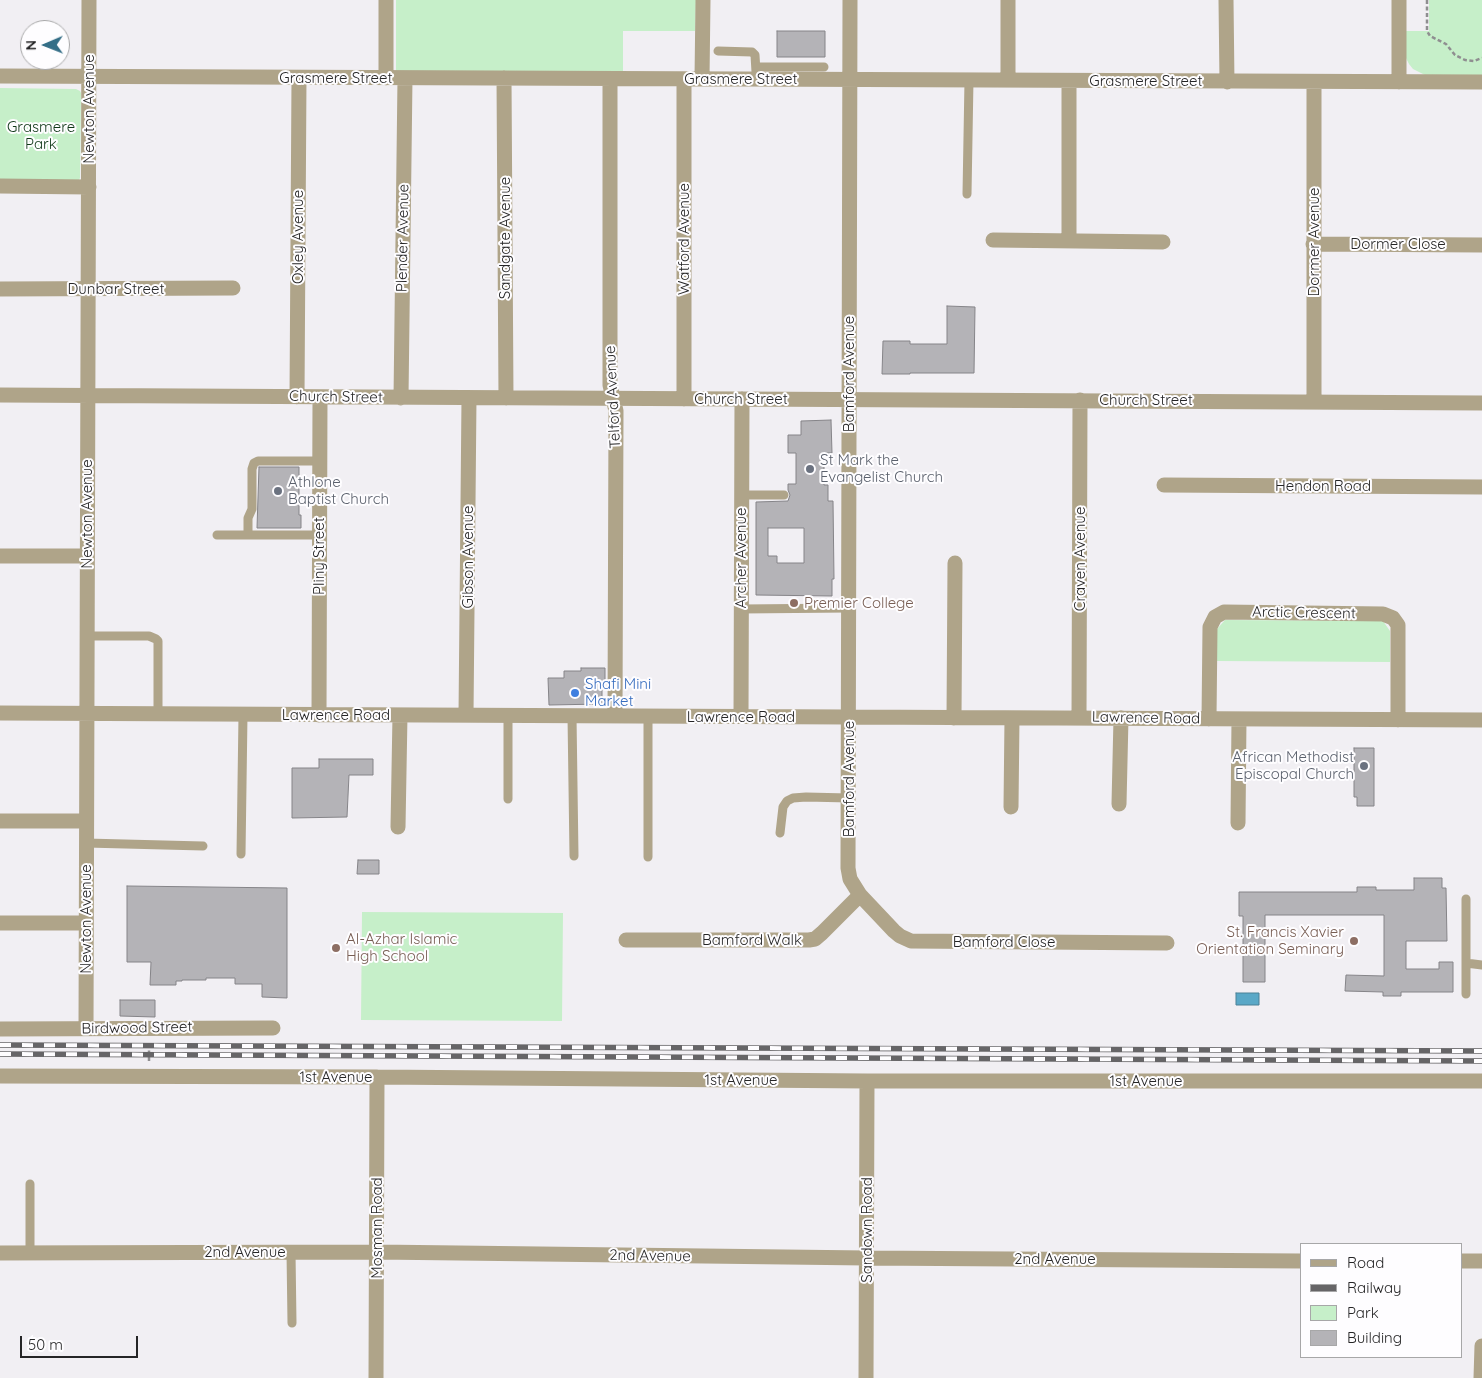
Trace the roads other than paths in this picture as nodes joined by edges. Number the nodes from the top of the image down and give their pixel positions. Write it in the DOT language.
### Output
graph roads {
  1 [pos="90,0"];
  2 [pos="386,0"];
  3 [pos="702,0"];
  4 [pos="850,0"];
  5 [pos="1008,0"];
  6 [pos="1226,0"];
  7 [pos="1399,0"];
  8 [pos="718,51"];
  9 [pos="824,67"];
  10 [pos="756,73"];
  11 [pos="0,76"];
  12 [pos="89,77"];
  13 [pos="299,78"];
  14 [pos="386,78"];
  15 [pos="405,78"];
  16 [pos="504,78"];
  17 [pos="610,79"];
  18 [pos="684,79"];
  19 [pos="702,79"];
  20 [pos="850,80"];
  21 [pos="969,80"];
  22 [pos="1008,80"];
  23 [pos="1069,81"];
  24 [pos="1227,82"];
  25 [pos="1314,82"];
  26 [pos="1399,82"];
  27 [pos="1482,82"];
  28 [pos="0,186"];
  29 [pos="89,187"];
  30 [pos="967,194"];
  31 [pos="993,240"];
  32 [pos="1069,241"];
  33 [pos="1163,242"];
  34 [pos="1313,244"];
  35 [pos="1482,245"];
  36 [pos="233,288"];
  37 [pos="0,289"];
  38 [pos="88,289"];
  39 [pos="0,395"];
  40 [pos="88,396"];
  41 [pos="297,397"];
  42 [pos="320,397"];
  43 [pos="401,398"];
  44 [pos="469,398"];
  45 [pos="506,398"];
  46 [pos="614,399"];
  47 [pos="684,399"];
  48 [pos="742,399"];
  49 [pos="849,399"];
  50 [pos="1080,400"];
  51 [pos="1314,402"];
  52 [pos="1482,403"];
  53 [pos="320,461"];
  54 [pos="1164,485"];
  55 [pos="1482,487"];
  56 [pos="742,495"];
  57 [pos="784,495"];
  58 [pos="217,535"];
  59 [pos="248,535"];
  60 [pos="320,535"];
  61 [pos="0,556"];
  62 [pos="87,556"];
  63 [pos="955,563"];
  64 [pos="849,608"];
  65 [pos="741,609"];
  66 [pos="87,636"];
  67 [pos="0,713"];
  68 [pos="87,714"];
  69 [pos="158,714"];
  70 [pos="243,715"];
  71 [pos="319,715"];
  72 [pos="400,715"];
  73 [pos="466,715"];
  74 [pos="508,716"];
  75 [pos="572,716"];
  76 [pos="615,716"];
  77 [pos="648,716"];
  78 [pos="741,716"];
  79 [pos="849,718"];
  80 [pos="954,718"];
  81 [pos="1012,718"];
  82 [pos="1079,718"];
  83 [pos="1120,718"];
  84 [pos="1209,719"];
  85 [pos="1239,719"];
  86 [pos="1398,720"];
  87 [pos="1482,720"];
  88 [pos="849,798"];
  89 [pos="508,799"];
  90 [pos="1119,804"];
  91 [pos="1011,806"];
  92 [pos="0,821"];
  93 [pos="86,821"];
  94 [pos="1238,823"];
  95 [pos="398,826"];
  96 [pos="780,833"];
  97 [pos="86,844"];
  98 [pos="203,846"];
  99 [pos="242,854"];
  100 [pos="574,856"];
  101 [pos="648,858"];
  102 [pos="860,895"];
  103 [pos="1466,899"];
  104 [pos="0,923"];
  105 [pos="86,923"];
  106 [pos="626,940"];
  107 [pos="1167,943"];
  108 [pos="1466,962"];
  109 [pos="1482,965"];
  110 [pos="1466,994"];
  111 [pos="86,1028"];
  112 [pos="273,1028"];
  113 [pos="0,1029"];
  114 [pos="0,1076"];
  115 [pos="377,1077"];
  116 [pos="868,1081"];
  117 [pos="1482,1081"];
  118 [pos="30,1184"];
  119 [pos="291,1252"];
  120 [pos="376,1252"];
  121 [pos="0,1253"];
  122 [pos="30,1253"];
  123 [pos="867,1258"];
  124 [pos="1300,1261"];
  125 [pos="1462,1261"];
  126 [pos="1482,1262"];
  127 [pos="292,1323"];
  128 [pos="1482,1346"];
  129 [pos="376,1378"];
  130 [pos="866,1378"];
  131 [pos="1481,1378"];
  1 -- 12 [label="street, Newton Avenue"];
  2 -- 14 [label="street"];
  3 -- 19 [label="street"];
  4 -- 20 [label="street, Bamford Avenue"];
  5 -- 22 [label="street"];
  6 -- 24 [label="street"];
  7 -- 26 [label="street"];
  8 -- 10 [label="lane"];
  9 -- 10 [label="lane"];
  10 -- 19 [label="street, Grasmere Street"];
  10 -- 20 [label="street, Grasmere Street"];
  11 -- 12 [label="street, Grasmere Street"];
  12 -- 13 [label="street, Grasmere Street"];
  12 -- 29 [label="street, Newton Avenue"];
  13 -- 14 [label="street, Grasmere Street"];
  13 -- 41 [label="street, Oxley Avenue"];
  14 -- 15 [label="street, Grasmere Street"];
  15 -- 16 [label="street, Grasmere Street"];
  15 -- 43 [label="street, Plender Avenue"];
  16 -- 17 [label="street, Grasmere Street"];
  16 -- 45 [label="street, Sandgate Avenue"];
  17 -- 18 [label="street, Grasmere Street"];
  17 -- 46 [label="street, Telford Avenue"];
  18 -- 19 [label="street, Grasmere Street"];
  18 -- 47 [label="street, Watford Avenue"];
  20 -- 21 [label="street, Grasmere Street"];
  20 -- 49 [label="street, Bamford Avenue"];
  21 -- 22 [label="street, Grasmere Street"];
  21 -- 30 [label="lane"];
  22 -- 23 [label="street, Grasmere Street"];
  23 -- 24 [label="street, Grasmere Street"];
  23 -- 32 [label="street"];
  24 -- 25 [label="street, Grasmere Street"];
  25 -- 26 [label="street, Grasmere Street"];
  25 -- 34 [label="street, Dormer Avenue"];
  26 -- 27 [label="street, Grasmere Street"];
  28 -- 29 [label="street"];
  29 -- 38 [label="street, Newton Avenue"];
  31 -- 32 [label="street"];
  32 -- 33 [label="street"];
  34 -- 35 [label="street, Dormer Close"];
  34 -- 51 [label="street, Dormer Avenue"];
  36 -- 38 [label="street, Dunbar Street"];
  37 -- 38 [label="street, Dunbar Street"];
  38 -- 40 [label="street, Newton Avenue"];
  39 -- 40 [label="street, Church Street"];
  40 -- 41 [label="street, Church Street"];
  40 -- 62 [label="street, Newton Avenue"];
  41 -- 42 [label="street, Church Street"];
  42 -- 43 [label="street, Church Street"];
  42 -- 53 [label="street, Pliny Street"];
  43 -- 44 [label="street, Church Street"];
  44 -- 45 [label="street, Church Street"];
  44 -- 73 [label="street, Gibson Avenue"];
  45 -- 46 [label="street, Church Street"];
  46 -- 47 [label="street, Church Street"];
  46 -- 76 [label="street, Telford Avenue"];
  47 -- 48 [label="street, Church Street"];
  48 -- 49 [label="street, Church Street"];
  48 -- 56 [label="street, Archer Avenue"];
  49 -- 50 [label="street, Church Street"];
  49 -- 64 [label="street, Bamford Avenue"];
  50 -- 51 [label="street, Church Street"];
  50 -- 82 [label="street, Craven Avenue"];
  51 -- 52 [label="street, Church Street"];
  53 -- 59 [label="lane"];
  53 -- 60 [label="street, Pliny Street"];
  54 -- 55 [label="street, Hendon Road"];
  56 -- 57 [label="lane"];
  56 -- 65 [label="street, Archer Avenue"];
  58 -- 59 [label="lane"];
  59 -- 60 [label="lane"];
  60 -- 71 [label="street, Pliny Street"];
  61 -- 62 [label="street"];
  62 -- 66 [label="street, Newton Avenue"];
  63 -- 80 [label="street"];
  64 -- 65 [label="lane"];
  64 -- 79 [label="street, Bamford Avenue"];
  65 -- 78 [label="street, Archer Avenue"];
  66 -- 68 [label="street, Newton Avenue"];
  66 -- 69 [label="lane"];
  67 -- 68 [label="street, Lawrence Road"];
  68 -- 69 [label="street, Lawrence Road"];
  68 -- 93 [label="street, Newton Avenue"];
  69 -- 70 [label="street, Lawrence Road"];
  70 -- 71 [label="street, Lawrence Road"];
  70 -- 99 [label="lane"];
  71 -- 72 [label="street, Lawrence Road"];
  72 -- 73 [label="street, Lawrence Road"];
  72 -- 95 [label="street"];
  73 -- 74 [label="street, Lawrence Road"];
  74 -- 75 [label="street, Lawrence Road"];
  74 -- 89 [label="lane"];
  75 -- 76 [label="street, Lawrence Road"];
  75 -- 100 [label="lane"];
  76 -- 77 [label="street, Lawrence Road"];
  77 -- 78 [label="street, Lawrence Road"];
  77 -- 101 [label="lane"];
  78 -- 79 [label="street, Lawrence Road"];
  79 -- 80 [label="street, Lawrence Road"];
  79 -- 88 [label="street, Bamford Avenue"];
  80 -- 81 [label="street, Lawrence Road"];
  81 -- 82 [label="street, Lawrence Road"];
  81 -- 91 [label="street"];
  82 -- 83 [label="street, Lawrence Road"];
  83 -- 84 [label="street, Lawrence Road"];
  83 -- 90 [label="street"];
  84 -- 85 [label="street, Lawrence Road"];
  84 -- 86 [label="street, Arctic Crescent"];
  85 -- 86 [label="street, Lawrence Road"];
  85 -- 94 [label="street"];
  86 -- 87 [label="street, Lawrence Road"];
  88 -- 96 [label="lane"];
  88 -- 102 [label="street, Bamford Avenue"];
  92 -- 93 [label="street"];
  93 -- 97 [label="street, Newton Avenue"];
  97 -- 98 [label="lane"];
  97 -- 105 [label="street, Newton Avenue"];
  102 -- 106 [label="street, Bamford Walk"];
  102 -- 107 [label="street, Bamford Close"];
  103 -- 108 [label="lane"];
  104 -- 105 [label="street"];
  105 -- 111 [label="street, Newton Avenue"];
  108 -- 109 [label="lane"];
  108 -- 110 [label="lane"];
  111 -- 112 [label="street, Birdwood Street"];
  111 -- 113 [label="street, Birdwood Street"];
  114 -- 115 [label="street, 1st Avenue"];
  115 -- 116 [label="street, 1st Avenue"];
  115 -- 120 [label="street, Mosman Road"];
  116 -- 117 [label="street, 1st Avenue"];
  116 -- 123 [label="street, Sandown Road"];
  118 -- 122 [label="lane"];
  119 -- 120 [label="street, 2nd Avenue"];
  119 -- 122 [label="street, 2nd Avenue"];
  119 -- 127 [label="lane"];
  120 -- 123 [label="street, 2nd Avenue"];
  120 -- 129 [label="street, Mosman Road"];
  121 -- 122 [label="street, 2nd Avenue"];
  123 -- 124 [label="street, 2nd Avenue"];
  123 -- 130 [label="street, Sandown Road"];
  125 -- 126 [label="street"];
  128 -- 131 [label="street"];
}
